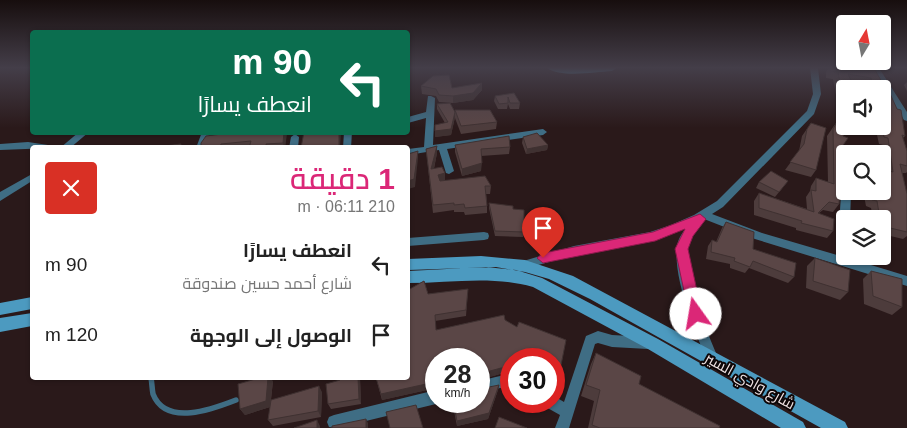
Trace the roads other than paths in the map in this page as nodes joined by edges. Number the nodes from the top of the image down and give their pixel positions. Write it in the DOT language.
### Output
graph roads {
  1 [pos="816,88"];
  2 [pos="888,88"];
  3 [pos="431,98"];
  4 [pos="429,114"];
  5 [pos="907,118"];
  6 [pos="410,119"];
  7 [pos="543,132"];
  8 [pos="81,135"];
  9 [pos="295,136"];
  10 [pos="30,145"];
  11 [pos="68,145"];
  12 [pos="294,145"];
  13 [pos="0,147"];
  14 [pos="442,147"];
  15 [pos="428,149"];
  16 [pos="410,152"];
  17 [pos="449,171"];
  18 [pos="30,178"];
  19 [pos="0,197"];
  20 [pos="703,217"];
  21 [pos="484,236"];
  22 [pos="410,242"];
  23 [pos="836,260"];
  24 [pos="410,265"];
  25 [pos="852,265"];
  26 [pos="523,271"];
  27 [pos="410,277"];
  28 [pos="907,281"];
  29 [pos="30,303"];
  30 [pos="0,308"];
  31 [pos="30,320"];
  32 [pos="0,325"];
  33 [pos="653,344"];
  34 [pos="714,361"];
  35 [pos="150,380"];
  36 [pos="236,400"];
  37 [pos="425,400"];
  38 [pos="565,410"];
  39 [pos="568,412"];
  40 [pos="334,422"];
  41 [pos="562,428"];
  42 [pos="797,428"];
  43 [pos="839,428"];
  1 -- 20 [label="street"];
  2 -- 5 [label="street"];
  3 -- 4 [label="street"];
  4 -- 6 [label="street"];
  4 -- 15 [label="street"];
  7 -- 14 [label="street"];
  8 -- 11 [label="street"];
  9 -- 12 [label="street"];
  10 -- 13 [label="street"];
  14 -- 15 [label="street"];
  14 -- 17 [label="street"];
  15 -- 16 [label="street"];
  18 -- 19 [label="street"];
  20 -- 23 [label="street"];
  20 -- 26 [label="street"];
  20 -- 34 [label="street"];
  21 -- 22 [label="street"];
  24 -- 26 [label="main road, شارع وادي السير"];
  25 -- 28 [label="street"];
  26 -- 27 [label="main road, شارع وادي السير"];
  26 -- 33 [label="main road, شارع وادي السير"];
  26 -- 34 [label="main road, شارع وادي السير"];
  29 -- 30 [label="main road"];
  31 -- 32 [label="main road"];
  33 -- 39 [label="street"];
  33 -- 42 [label="main road, شارع وادي السير"];
  34 -- 43 [label="main road, شارع وادي السير"];
  35 -- 36 [label="lane"];
  37 -- 40 [label="street"];
  38 -- 39 [label="street"];
  39 -- 41 [label="street"];
}
